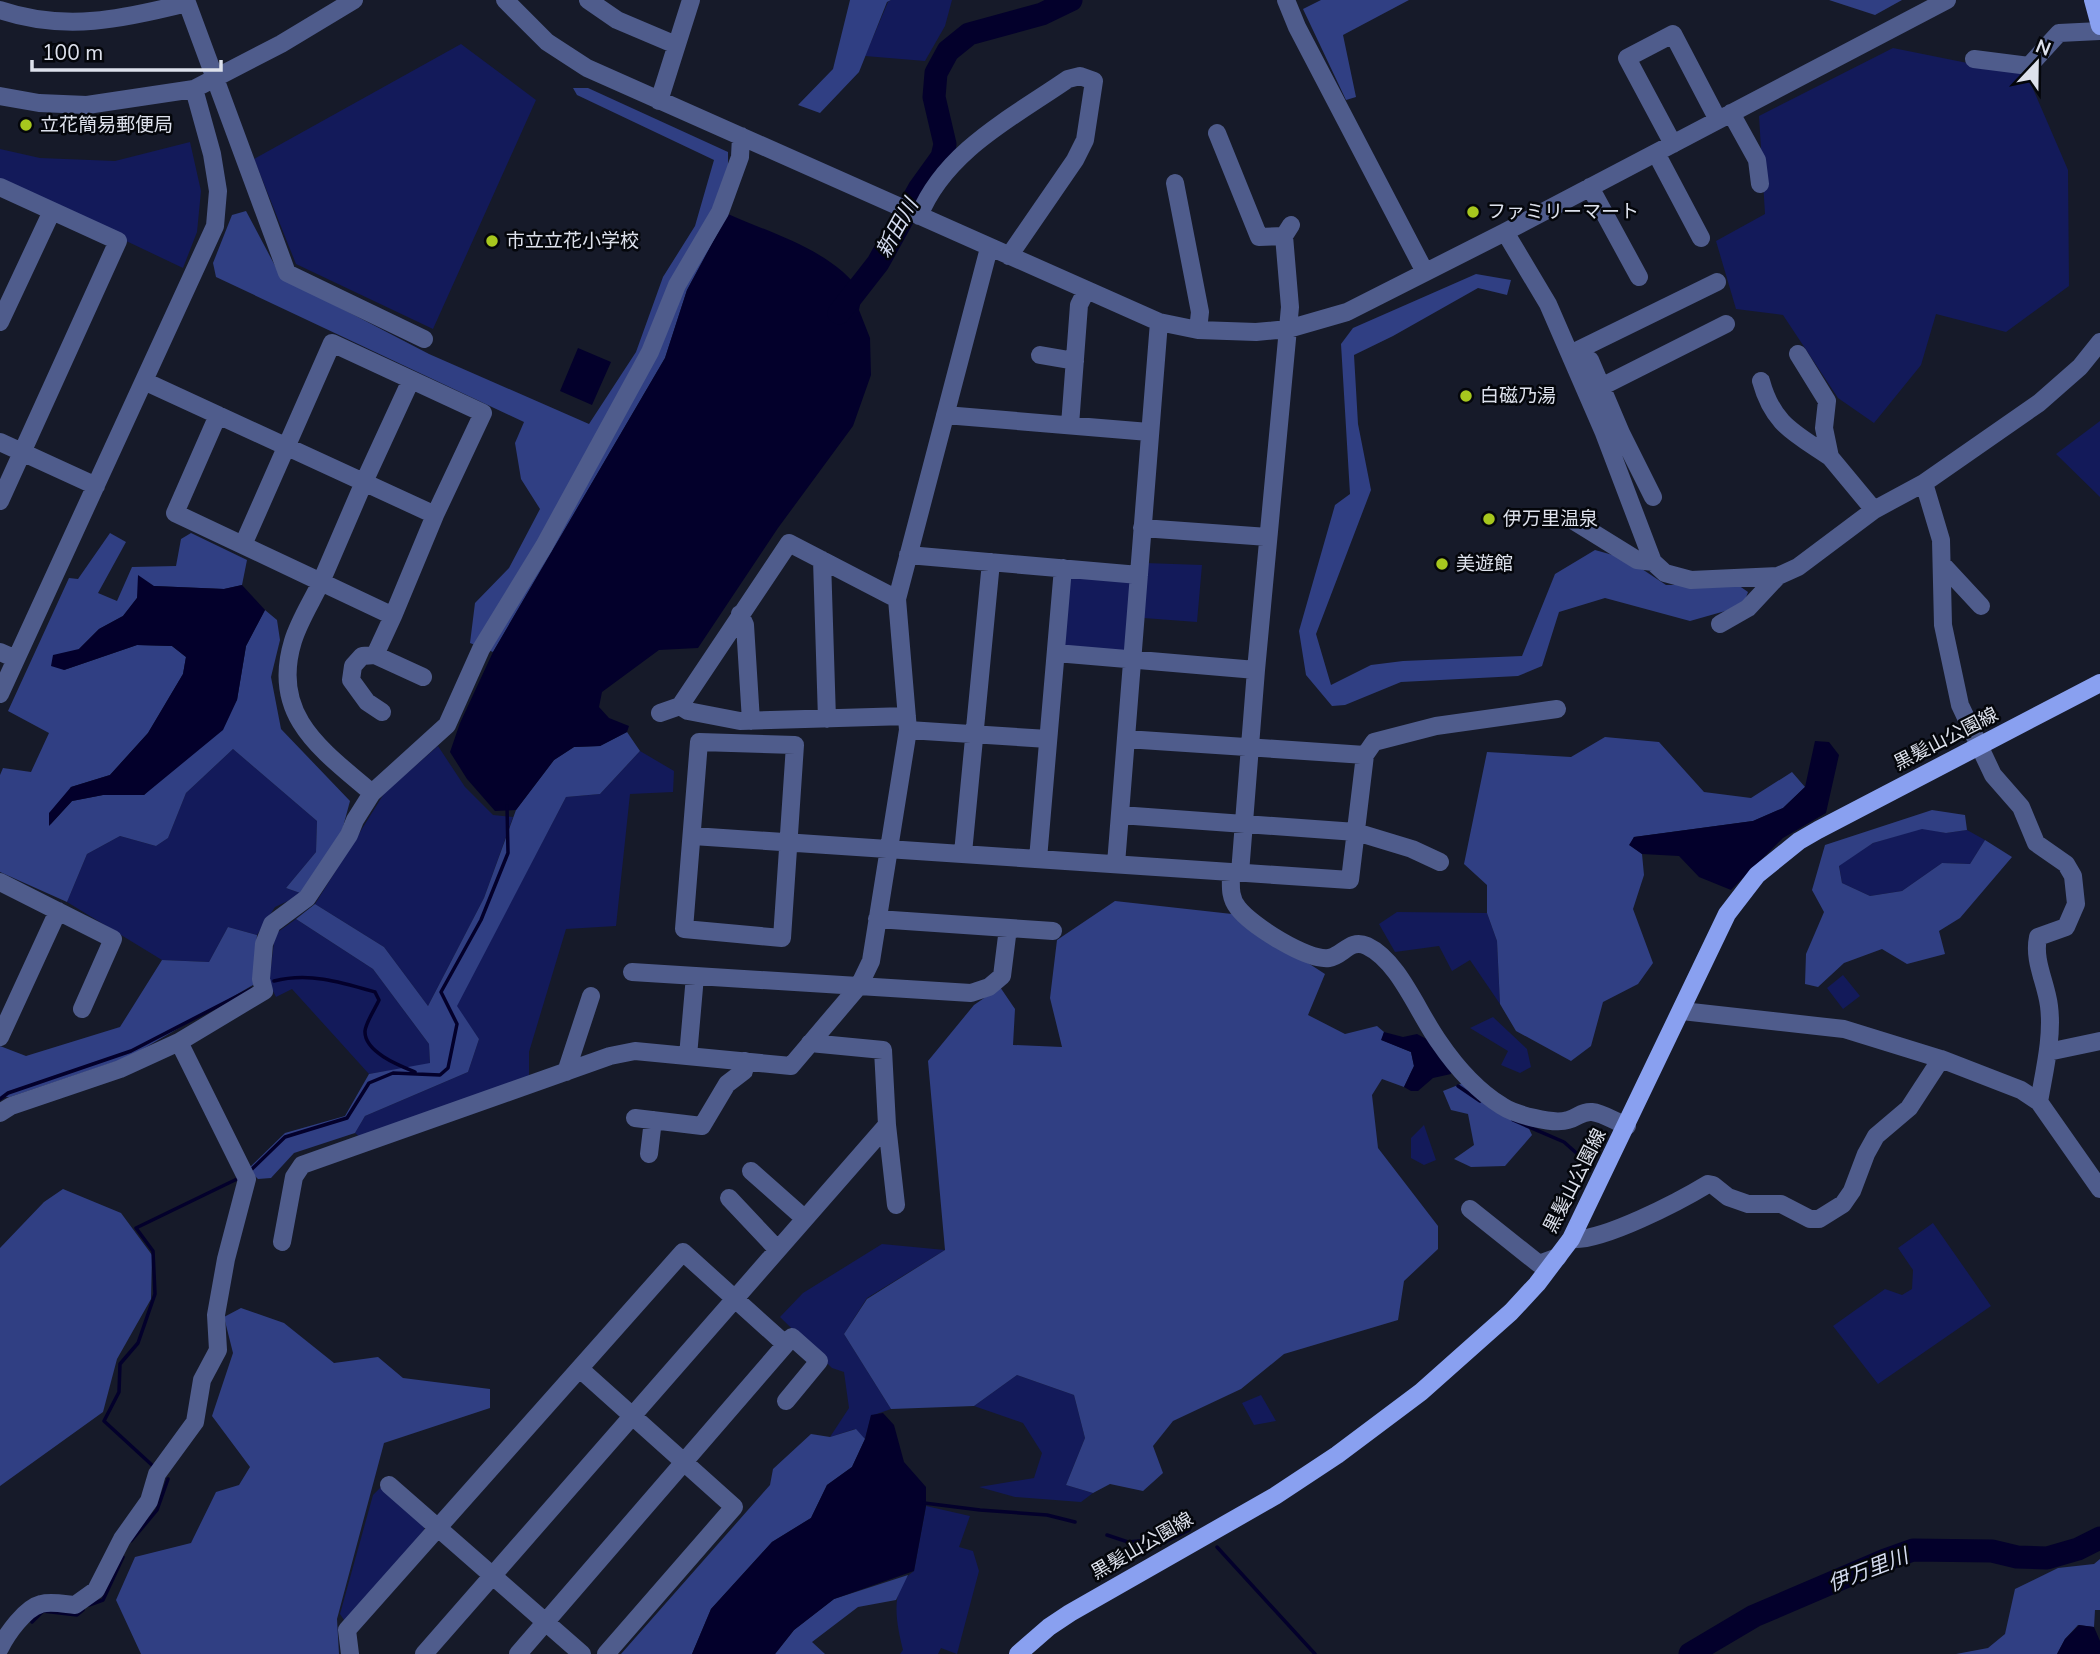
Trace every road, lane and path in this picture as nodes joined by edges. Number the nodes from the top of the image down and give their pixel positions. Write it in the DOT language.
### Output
graph roads {
  1 [pos="354,0"];
  2 [pos="505,0"];
  3 [pos="588,0"];
  4 [pos="691,0"];
  5 [pos="1947,0"];
  6 [pos="2093,0"];
  7 [pos="187,1"];
  8 [pos="1292,2"];
  9 [pos="0,10"];
  10 [pos="2100,28"];
  11 [pos="676,45"];
  12 [pos="1974,59"];
  13 [pos="217,78"];
  14 [pos="194,89"];
  15 [pos="0,96"];
  16 [pos="659,101"];
  17 [pos="1725,116"];
  18 [pos="1217,132"];
  19 [pos="741,136"];
  20 [pos="1673,144"];
  21 [pos="1656,153"];
  22 [pos="1175,183"];
  23 [pos="1760,184"];
  24 [pos="0,187"];
  25 [pos="1591,187"];
  26 [pos="52,211"];
  27 [pos="919,216"];
  28 [pos="1505,232"];
  29 [pos="1702,238"];
  30 [pos="989,248"];
  31 [pos="1009,256"];
  32 [pos="1425,271"];
  33 [pos="1639,277"];
  34 [pos="1717,282"];
  35 [pos="1086,291"];
  36 [pos="0,322"];
  37 [pos="1159,322"];
  38 [pos="1727,324"];
  39 [pos="1288,329"];
  40 [pos="1198,331"];
  41 [pos="424,339"];
  42 [pos="2100,342"];
  43 [pos="1798,354"];
  44 [pos="1040,355"];
  45 [pos="1572,360"];
  46 [pos="1075,361"];
  47 [pos="411,380"];
  48 [pos="1761,381"];
  49 [pos="144,382"];
  50 [pos="1601,387"];
  51 [pos="218,415"];
  52 [pos="945,415"];
  53 [pos="1070,425"];
  54 [pos="1149,432"];
  55 [pos="0,442"];
  56 [pos="285,446"];
  57 [pos="23,452"];
  58 [pos="1830,457"];
  59 [pos="364,482"];
  60 [pos="1924,483"];
  61 [pos="96,486"];
  62 [pos="1653,497"];
  63 [pos="0,501"];
  64 [pos="1874,510"];
  65 [pos="435,514"];
  66 [pos="1574,521"];
  67 [pos="1142,528"];
  68 [pos="1268,537"];
  69 [pos="243,545"];
  70 [pos="908,555"];
  71 [pos="822,560"];
  72 [pos="991,562"];
  73 [pos="1653,562"];
  74 [pos="1942,564"];
  75 [pos="1063,568"];
  76 [pos="1139,575"];
  77 [pos="1778,576"];
  78 [pos="321,582"];
  79 [pos="897,599"];
  80 [pos="1981,606"];
  81 [pos="740,614"];
  82 [pos="393,616"];
  83 [pos="1720,624"];
  84 [pos="1056,653"];
  85 [pos="375,655"];
  86 [pos="8,656"];
  87 [pos="1132,659"];
  88 [pos="1256,670"];
  89 [pos="423,677"];
  90 [pos="2100,683"];
  91 [pos="0,694"];
  92 [pos="680,706"];
  93 [pos="1557,709"];
  94 [pos="382,712"];
  95 [pos="660,713"];
  96 [pos="827,719"];
  97 [pos="751,721"];
  98 [pos="907,723"];
  99 [pos="975,734"];
  100 [pos="1048,739"];
  101 [pos="1126,739"];
  102 [pos="1250,747"];
  103 [pos="1979,747"];
  104 [pos="1365,755"];
  105 [pos="372,793"];
  106 [pos="1120,815"];
  107 [pos="1244,824"];
  108 [pos="1356,832"];
  109 [pos="693,836"];
  110 [pos="788,842"];
  111 [pos="889,848"];
  112 [pos="963,853"];
  113 [pos="1038,859"];
  114 [pos="1440,862"];
  115 [pos="1116,864"];
  116 [pos="1236,872"];
  117 [pos="0,882"];
  118 [pos="58,911"];
  119 [pos="877,919"];
  120 [pos="1008,928"];
  121 [pos="1053,931"];
  122 [pos="632,972"];
  123 [pos="695,976"];
  124 [pos="859,986"];
  125 [pos="591,996"];
  126 [pos="82,1009"];
  127 [pos="1682,1012"];
  128 [pos="0,1037"];
  129 [pos="2100,1041"];
  130 [pos="179,1042"];
  131 [pos="810,1043"];
  132 [pos="2048,1052"];
  133 [pos="688,1056"];
  134 [pos="1941,1059"];
  135 [pos="746,1061"];
  136 [pos="566,1072"];
  137 [pos="2039,1102"];
  138 [pos="0,1113"];
  139 [pos="887,1125"];
  140 [pos="1627,1126"];
  141 [pos="649,1154"];
  142 [pos="751,1171"];
  143 [pos="2100,1189"];
  144 [pos="729,1198"];
  145 [pos="896,1206"];
  146 [pos="1470,1209"];
  147 [pos="804,1218"];
  148 [pos="1571,1239"];
  149 [pos="282,1242"];
  150 [pos="777,1249"];
  151 [pos="1558,1257"];
  152 [pos="734,1298"];
  153 [pos="785,1344"];
  154 [pos="580,1369"];
  155 [pos="786,1401"];
  156 [pos="631,1416"];
  157 [pos="684,1462"];
  158 [pos="389,1485"];
  159 [pos="438,1528"];
  160 [pos="492,1575"];
  161 [pos="546,1622"];
  162 [pos="0,1648"];
  163 [pos="350,1654"];
  164 [pos="424,1654"];
  165 [pos="518,1654"];
  166 [pos="582,1654"];
  167 [pos="607,1654"];
  168 [pos="1018,1654"];
  1 -- 13 [label="street"];
  2 -- 16 [label="street"];
  3 -- 11 [label="street"];
  4 -- 11 [label="street"];
  5 -- 17 [label="street"];
  6 -- 10 [label="main road"];
  7 -- 9 [label="street"];
  7 -- 13 [label="street"];
  8 -- 32 [label="street"];
  10 -- 12 [label="street"];
  11 -- 16 [label="street"];
  13 -- 14 [label="street"];
  13 -- 41 [label="street"];
  14 -- 15 [label="street"];
  14 -- 49 [label="street"];
  16 -- 19 [label="street"];
  17 -- 20 [label="street"];
  17 -- 20 [label="street"];
  17 -- 23 [label="street"];
  18 -- 39 [label="street"];
  19 -- 27 [label="street"];
  19 -- 105 [label="street"];
  20 -- 21 [label="street"];
  21 -- 25 [label="street"];
  21 -- 29 [label="street"];
  22 -- 40 [label="street"];
  24 -- 26 [label="street"];
  25 -- 28 [label="street"];
  25 -- 33 [label="street"];
  26 -- 36 [label="street"];
  26 -- 57 [label="street"];
  27 -- 30 [label="street"];
  27 -- 31 [label="street"];
  28 -- 32 [label="street"];
  28 -- 45 [label="street"];
  30 -- 31 [label="street"];
  30 -- 52 [label="street"];
  31 -- 35 [label="street"];
  32 -- 39 [label="street"];
  34 -- 45 [label="street"];
  35 -- 37 [label="street"];
  35 -- 46 [label="street"];
  37 -- 40 [label="street"];
  37 -- 54 [label="street"];
  38 -- 50 [label="street"];
  39 -- 40 [label="street"];
  39 -- 68 [label="street"];
  42 -- 60 [label="street"];
  43 -- 58 [label="street"];
  44 -- 46 [label="street"];
  45 -- 50 [label="street"];
  45 -- 73 [label="street"];
  46 -- 53 [label="street"];
  47 -- 56 [label="street"];
  47 -- 59 [label="street"];
  47 -- 65 [label="street"];
  48 -- 58 [label="street"];
  49 -- 51 [label="street"];
  49 -- 61 [label="street"];
  50 -- 62 [label="street"];
  51 -- 56 [label="street"];
  51 -- 69 [label="street"];
  52 -- 53 [label="street"];
  52 -- 70 [label="street"];
  53 -- 54 [label="street"];
  54 -- 67 [label="street"];
  55 -- 57 [label="street"];
  56 -- 59 [label="street"];
  56 -- 69 [label="street"];
  57 -- 61 [label="street"];
  57 -- 63 [label="street"];
  58 -- 64 [label="street"];
  59 -- 65 [label="street"];
  59 -- 78 [label="street"];
  60 -- 64 [label="street"];
  60 -- 74 [label="street"];
  61 -- 86 [label="street"];
  64 -- 77 [label="street"];
  65 -- 82 [label="street"];
  66 -- 73 [label="street"];
  67 -- 68 [label="street"];
  67 -- 76 [label="street"];
  68 -- 88 [label="street"];
  69 -- 78 [label="street"];
  70 -- 72 [label="street"];
  70 -- 79 [label="street"];
  71 -- 79 [label="street"];
  71 -- 81 [label="street"];
  71 -- 96 [label="street"];
  72 -- 75 [label="street"];
  72 -- 99 [label="street"];
  73 -- 77 [label="street"];
  74 -- 80 [label="street"];
  74 -- 103 [label="street"];
  75 -- 76 [label="street"];
  75 -- 84 [label="street"];
  76 -- 87 [label="street"];
  77 -- 83 [label="street"];
  78 -- 82 [label="street"];
  78 -- 105 [label="street"];
  79 -- 98 [label="street"];
  81 -- 92 [label="street"];
  81 -- 97 [label="street"];
  82 -- 85 [label="street"];
  84 -- 87 [label="street"];
  84 -- 100 [label="street"];
  85 -- 89 [label="street"];
  85 -- 94 [label="street"];
  86 -- 91 [label="street"];
  87 -- 88 [label="street"];
  87 -- 101 [label="street"];
  88 -- 102 [label="street"];
  90 -- 103 [label="main road, 黒髪山公園線"];
  92 -- 95 [label="street"];
  92 -- 97 [label="street"];
  93 -- 104 [label="street"];
  96 -- 97 [label="street"];
  96 -- 98 [label="street"];
  98 -- 99 [label="street"];
  98 -- 111 [label="street"];
  99 -- 100 [label="street"];
  99 -- 112 [label="street"];
  100 -- 113 [label="street"];
  101 -- 102 [label="street"];
  101 -- 106 [label="street"];
  102 -- 104 [label="street"];
  102 -- 107 [label="street"];
  103 -- 127 [label="main road, 黒髪山公園線"];
  103 -- 132 [label="street"];
  104 -- 108 [label="street"];
  105 -- 130 [label="street"];
  106 -- 107 [label="street"];
  106 -- 115 [label="street"];
  107 -- 108 [label="street"];
  107 -- 116 [label="street"];
  108 -- 114 [label="street"];
  108 -- 116 [label="street"];
  109 -- 110 [label="street"];
  109 -- 110 [label="street"];
  109 -- 110 [label="street"];
  110 -- 111 [label="street"];
  111 -- 112 [label="street"];
  111 -- 119 [label="street"];
  112 -- 113 [label="street"];
  113 -- 115 [label="street"];
  115 -- 116 [label="street"];
  116 -- 140 [label="street"];
  117 -- 118 [label="street"];
  118 -- 126 [label="street"];
  118 -- 128 [label="street"];
  119 -- 120 [label="street"];
  119 -- 124 [label="street"];
  120 -- 121 [label="street"];
  120 -- 124 [label="street"];
  122 -- 123 [label="street"];
  123 -- 124 [label="street"];
  123 -- 133 [label="street"];
  124 -- 131 [label="street"];
  125 -- 136 [label="street"];
  127 -- 134 [label="street"];
  127 -- 140 [label="main road, 黒髪山公園線"];
  129 -- 132 [label="street"];
  130 -- 138 [label="street"];
  130 -- 162 [label="street"];
  131 -- 135 [label="street"];
  131 -- 139 [label="street"];
  132 -- 137 [label="street"];
  133 -- 135 [label="street"];
  133 -- 136 [label="street"];
  134 -- 137 [label="street"];
  134 -- 148 [label="street"];
  135 -- 141 [label="street"];
  136 -- 149 [label="street"];
  137 -- 143 [label="street"];
  139 -- 145 [label="street"];
  139 -- 147 [label="street"];
  140 -- 148 [label="main road, 黒髪山公園線"];
  142 -- 147 [label="street"];
  144 -- 150 [label="street"];
  146 -- 151 [label="street"];
  147 -- 150 [label="street"];
  148 -- 151 [label="main road, 黒髪山公園線"];
  150 -- 152 [label="street"];
  151 -- 168 [label="main road, 黒髪山公園線"];
  152 -- 153 [label="street"];
  152 -- 154 [label="street"];
  152 -- 156 [label="street"];
  153 -- 155 [label="street"];
  153 -- 157 [label="street"];
  154 -- 156 [label="street"];
  154 -- 159 [label="street"];
  156 -- 157 [label="street"];
  156 -- 160 [label="street"];
  157 -- 161 [label="street"];
  157 -- 167 [label="street"];
  158 -- 159 [label="street"];
  159 -- 160 [label="street"];
  159 -- 163 [label="street"];
  160 -- 161 [label="street"];
  160 -- 164 [label="street"];
  161 -- 165 [label="street"];
  161 -- 166 [label="street"];
}
